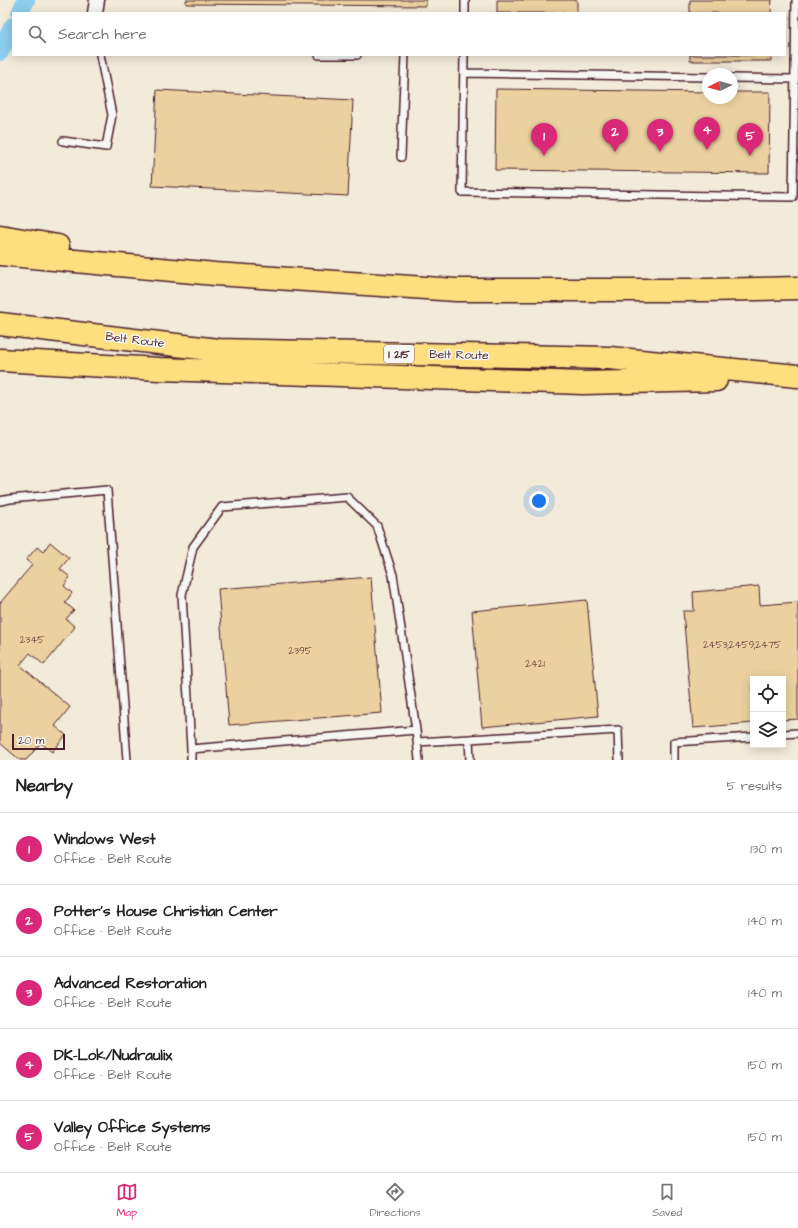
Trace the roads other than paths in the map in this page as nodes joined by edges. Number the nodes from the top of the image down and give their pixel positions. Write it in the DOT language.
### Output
graph roads {
  1 [pos="97,0"];
  2 [pos="465,0"];
  3 [pos="796,0"];
  4 [pos="94,12"];
  5 [pos="465,12"];
  6 [pos="100,56"];
  7 [pos="405,56"];
  8 [pos="464,56"];
  9 [pos="464,73"];
  10 [pos="702,77"];
  11 [pos="738,78"];
  12 [pos="794,79"];
  13 [pos="63,141"];
  14 [pos="401,157"];
  15 [pos="0,236"];
  16 [pos="0,254"];
  17 [pos="215,274"];
  18 [pos="798,288"];
  19 [pos="0,324"];
  20 [pos="0,360"];
  21 [pos="798,377"];
  22 [pos="0,501"];
  23 [pos="416,730"];
  24 [pos="798,733"];
  25 [pos="786,734"];
  26 [pos="750,736"];
  27 [pos="469,738"];
  28 [pos="417,742"];
  29 [pos="191,750"];
  30 [pos="127,760"];
  31 [pos="191,760"];
  32 [pos="419,760"];
  33 [pos="470,760"];
  34 [pos="620,760"];
  35 [pos="674,760"];
  1 -- 4 [label="street"];
  2 -- 5 [label="lane"];
  3 -- 12 [label="lane"];
  6 -- 13 [label="lane"];
  7 -- 14 [label="lane"];
  8 -- 9 [label="lane"];
  9 -- 10 [label="lane"];
  9 -- 12 [label="lane"];
  11 -- 12 [label="lane"];
  15 -- 17 [label="highway"];
  16 -- 17 [label="highway"];
  17 -- 18 [label="highway"];
  19 -- 21 [label="highway, Belt Route / I 215"];
  20 -- 21 [label="highway"];
  22 -- 30 [label="lane"];
  23 -- 28 [label="lane"];
  23 -- 29 [label="lane"];
  23 -- 29 [label="lane"];
  24 -- 25 [label="lane"];
  26 -- 35 [label="lane"];
  27 -- 28 [label="lane"];
  27 -- 33 [label="lane"];
  27 -- 34 [label="lane"];
  28 -- 32 [label="lane"];
  29 -- 31 [label="lane"];
}
